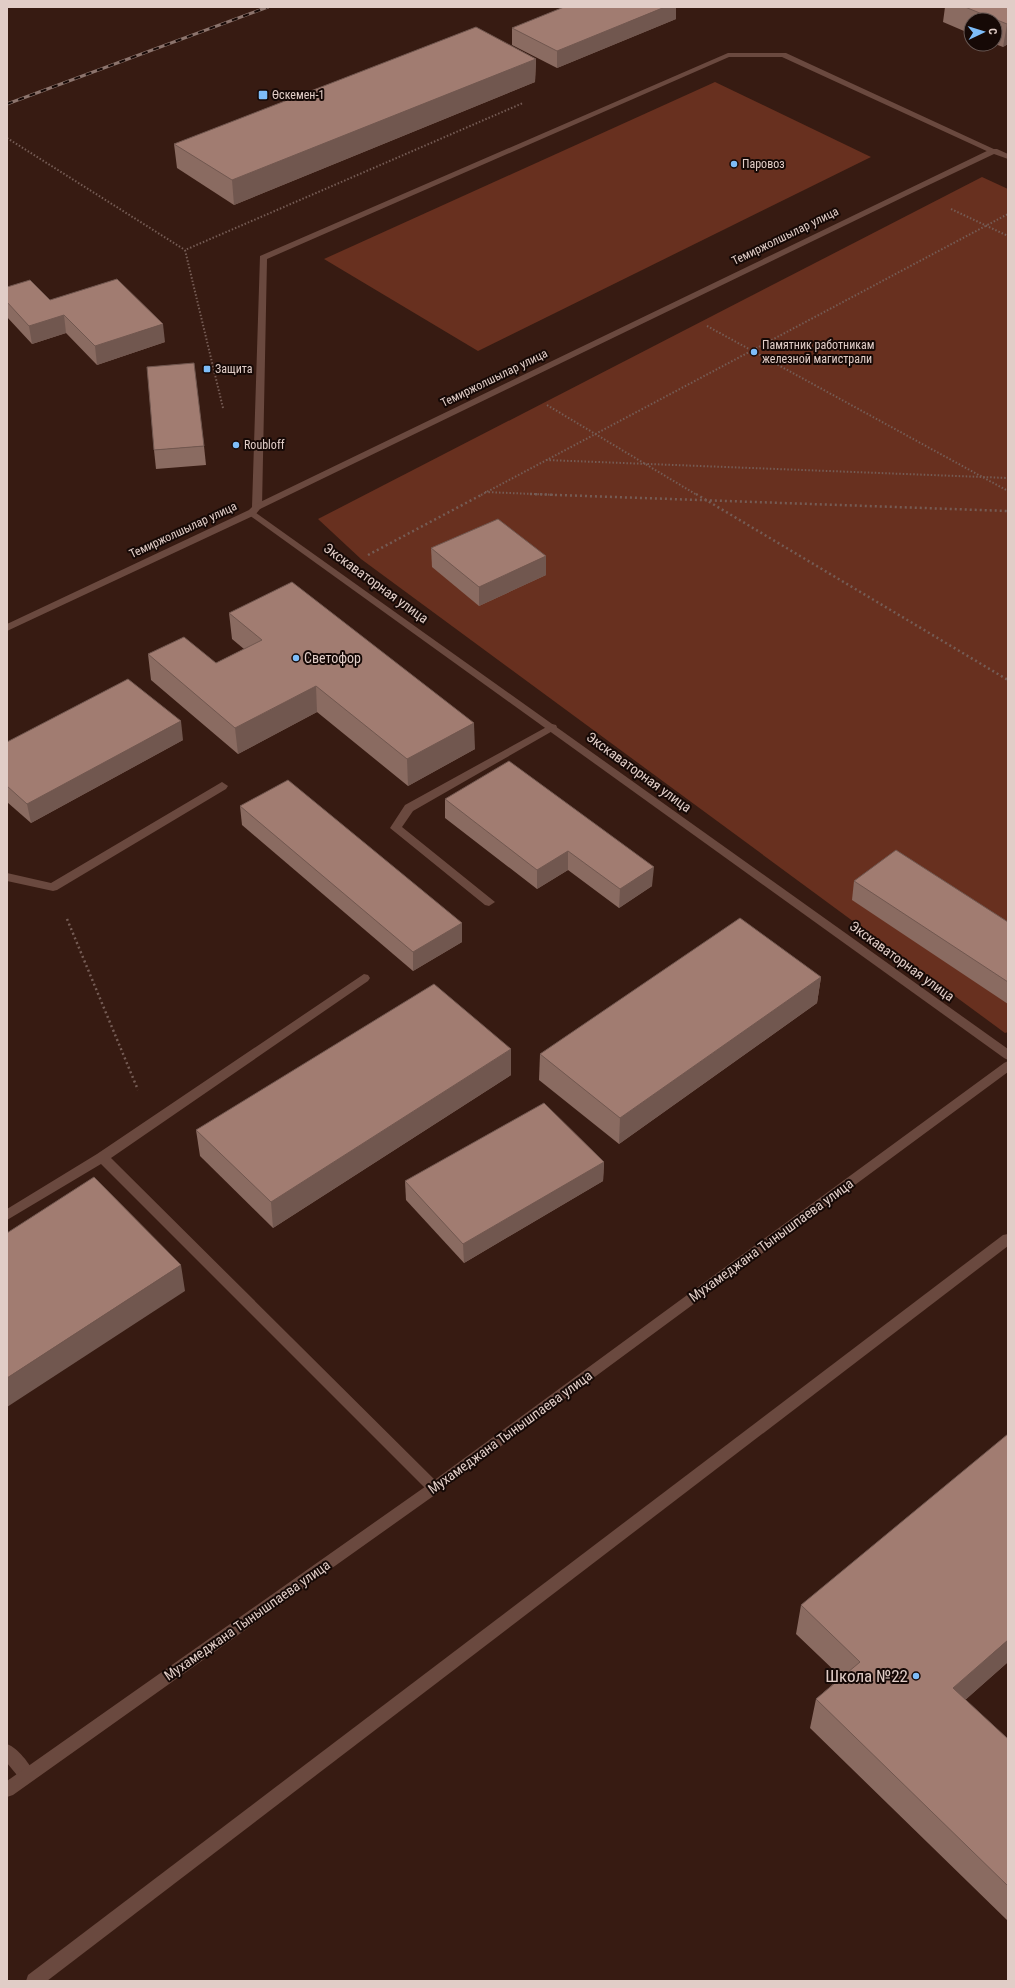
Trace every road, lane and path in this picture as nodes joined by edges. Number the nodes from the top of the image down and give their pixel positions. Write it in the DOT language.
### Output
graph roads {
  1 [pos="7,138"];
  2 [pos="994,151"];
  3 [pos="1008,157"];
  4 [pos="911,190"];
  5 [pos="1008,214"];
  6 [pos="986,226"];
  7 [pos="1008,236"];
  8 [pos="185,250"];
  9 [pos="705,325"];
  10 [pos="753,351"];
  11 [pos="543,402"];
  12 [pos="596,434"];
  13 [pos="546,460"];
  14 [pos="646,464"];
  15 [pos="982,477"];
  16 [pos="1008,478"];
  17 [pos="1008,491"];
  18 [pos="485,492"];
  19 [pos="707,500"];
  20 [pos="255,510"];
  21 [pos="1008,512"];
  22 [pos="368,556"];
  23 [pos="7,628"];
  24 [pos="1008,680"];
  25 [pos="552,728"];
  26 [pos="222,786"];
  27 [pos="7,877"];
  28 [pos="53,887"];
  29 [pos="489,902"];
  30 [pos="364,978"];
  31 [pos="1008,1055"];
  32 [pos="1008,1066"];
  33 [pos="152,1122"];
  34 [pos="102,1157"];
  35 [pos="7,1215"];
  36 [pos="1008,1239"];
  37 [pos="434,1488"];
  38 [pos="7,1751"];
  39 [pos="27,1776"];
  40 [pos="7,1790"];
  41 [pos="34,1981"];
  1 -- 8 [label="path"];
  2 -- 3 [label="street"];
  2 -- 4 [label="street, Темиржолшылар улица"];
  2 -- 20 [label="street"];
  4 -- 6 [label="path"];
  4 -- 20 [label="street, Темиржолшылар улица"];
  5 -- 6 [label="path"];
  6 -- 7 [label="path"];
  6 -- 10 [label="path"];
  9 -- 10 [label="path"];
  10 -- 12 [label="path"];
  10 -- 15 [label="path"];
  11 -- 12 [label="path"];
  12 -- 13 [label="path"];
  12 -- 14 [label="path"];
  13 -- 14 [label="path"];
  13 -- 18 [label="path"];
  14 -- 15 [label="path"];
  14 -- 19 [label="path"];
  15 -- 16 [label="path"];
  15 -- 17 [label="path"];
  18 -- 19 [label="path"];
  18 -- 22 [label="path"];
  19 -- 21 [label="path"];
  19 -- 24 [label="path"];
  20 -- 23 [label="street, Темиржолшылар улица"];
  20 -- 25 [label="street, Экскаваторная улица"];
  25 -- 29 [label="street"];
  25 -- 31 [label="street, Экскаваторная улица"];
  26 -- 28 [label="street"];
  27 -- 28 [label="street"];
  28 -- 33 [label="path"];
  30 -- 33 [label="street"];
  32 -- 37 [label="street, Мухамеджана Тынышпаева улица"];
  33 -- 34 [label="street"];
  34 -- 35 [label="street"];
  34 -- 37 [label="street"];
  36 -- 41 [label="street"];
  37 -- 39 [label="street, Мухамеджана Тынышпаева улица"];
  38 -- 39 [label="street"];
  39 -- 40 [label="street, Мухамеджана Тынышпаева улица"];
}
